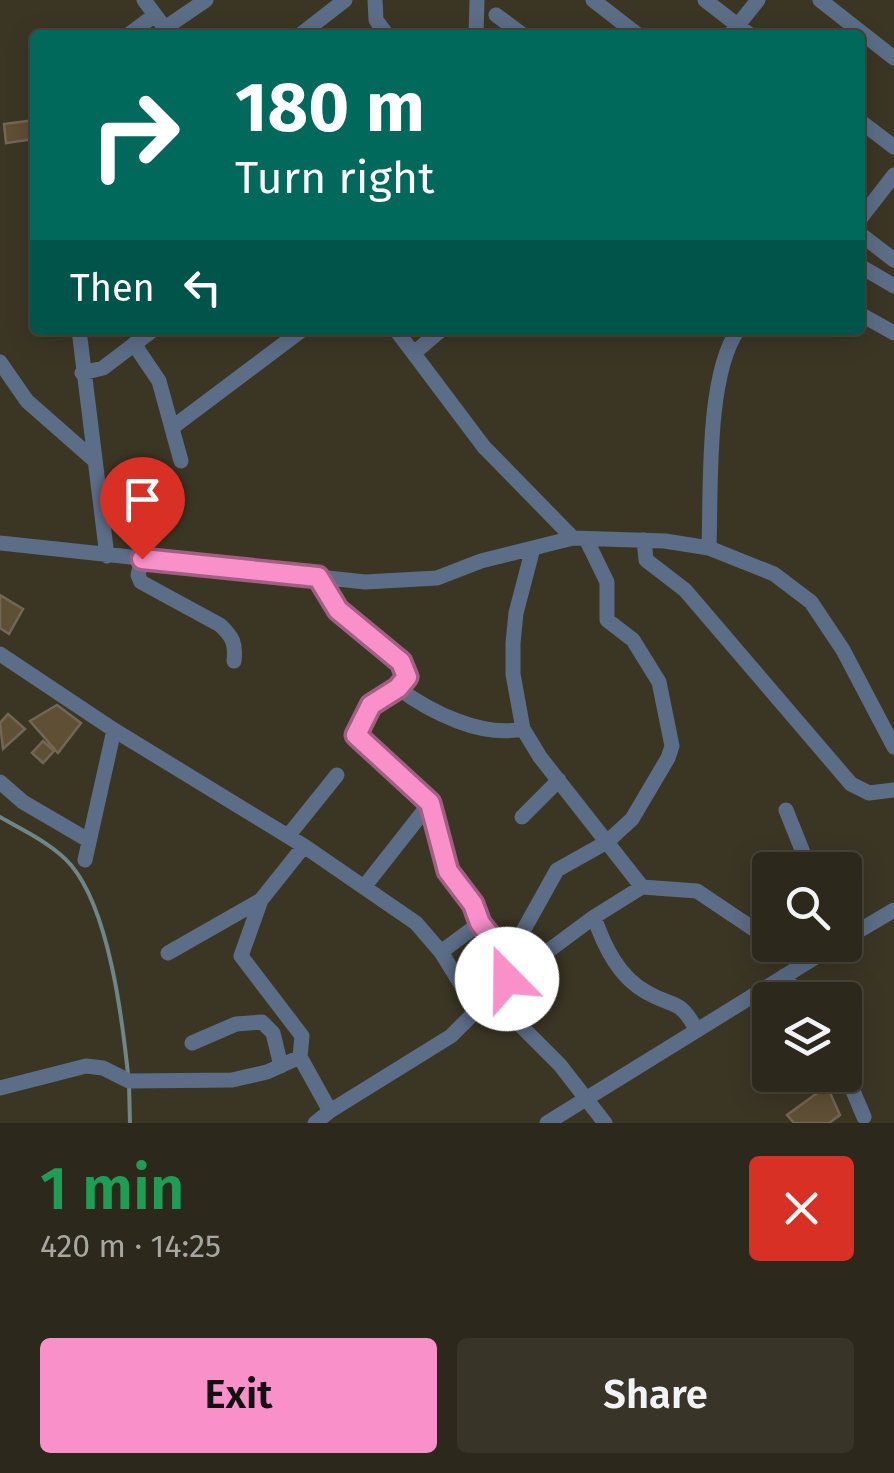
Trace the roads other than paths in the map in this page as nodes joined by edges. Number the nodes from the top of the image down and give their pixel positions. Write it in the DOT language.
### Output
graph roads {
  1 [pos="144,0"];
  2 [pos="206,0"];
  3 [pos="344,0"];
  4 [pos="374,0"];
  5 [pos="477,0"];
  6 [pos="593,0"];
  7 [pos="705,0"];
  8 [pos="758,0"];
  9 [pos="820,0"];
  10 [pos="155,15"];
  11 [pos="496,15"];
  12 [pos="135,30"];
  13 [pos="166,30"];
  14 [pos="170,30"];
  15 [pos="306,30"];
  16 [pos="383,30"];
  17 [pos="476,30"];
  18 [pos="516,30"];
  19 [pos="628,30"];
  20 [pos="737,30"];
  21 [pos="740,30"];
  22 [pos="858,30"];
  23 [pos="865,35"];
  24 [pos="894,58"];
  25 [pos="865,125"];
  26 [pos="894,147"];
  27 [pos="894,176"];
  28 [pos="865,209"];
  29 [pos="865,238"];
  30 [pos="894,260"];
  31 [pos="865,269"];
  32 [pos="894,286"];
  33 [pos="865,317"];
  34 [pos="894,333"];
  35 [pos="79,335"];
  36 [pos="146,335"];
  37 [pos="295,335"];
  38 [pos="400,335"];
  39 [pos="435,335"];
  40 [pos="735,335"];
  41 [pos="134,344"];
  42 [pos="414,353"];
  43 [pos="0,362"];
  44 [pos="82,373"];
  45 [pos="173,426"];
  46 [pos="93,459"];
  47 [pos="181,462"];
  48 [pos="580,538"];
  49 [pos="644,540"];
  50 [pos="0,543"];
  51 [pos="533,548"];
  52 [pos="709,548"];
  53 [pos="106,556"];
  54 [pos="142,559"];
  55 [pos="318,577"];
  56 [pos="0,654"];
  57 [pos="234,661"];
  58 [pos="398,688"];
  59 [pos="523,728"];
  60 [pos="114,730"];
  61 [pos="894,747"];
  62 [pos="336,775"];
  63 [pos="559,780"];
  64 [pos="0,782"];
  65 [pos="894,790"];
  66 [pos="430,803"];
  67 [pos="786,810"];
  68 [pos="522,817"];
  69 [pos="288,836"];
  70 [pos="88,840"];
  71 [pos="607,842"];
  72 [pos="304,846"];
  73 [pos="803,852"];
  74 [pos="85,860"];
  75 [pos="364,887"];
  76 [pos="642,887"];
  77 [pos="261,900"];
  78 [pos="894,910"];
  79 [pos="594,917"];
  80 [pos="480,923"];
  81 [pos="752,928"];
  82 [pos="862,929"];
  83 [pos="168,952"];
  84 [pos="440,952"];
  85 [pos="508,958"];
  86 [pos="801,962"];
  87 [pos="807,962"];
  88 [pos="804,964"];
  89 [pos="784,976"];
  90 [pos="789,982"];
  91 [pos="506,990"];
  92 [pos="477,1010"];
  93 [pos="696,1029"];
  94 [pos="192,1043"];
  95 [pos="300,1058"];
  96 [pos="282,1066"];
  97 [pos="0,1088"];
  98 [pos="853,1092"];
  99 [pos="583,1099"];
  100 [pos="330,1111"];
  101 [pos="864,1117"];
  102 [pos="315,1123"];
  103 [pos="547,1123"];
  104 [pos="604,1123"];
  1 -- 10 [label="street"];
  2 -- 14 [label="street"];
  3 -- 15 [label="street"];
  4 -- 16 [label="street"];
  5 -- 17 [label="street"];
  6 -- 19 [label="street"];
  7 -- 20 [label="street"];
  8 -- 21 [label="street"];
  9 -- 22 [label="street"];
  10 -- 12 [label="street"];
  10 -- 13 [label="street"];
  11 -- 18 [label="street"];
  23 -- 24 [label="street"];
  25 -- 26 [label="street"];
  27 -- 28 [label="street"];
  29 -- 30 [label="street"];
  31 -- 32 [label="street"];
  33 -- 34 [label="street"];
  35 -- 44 [label="street"];
  36 -- 41 [label="street"];
  37 -- 45 [label="street"];
  38 -- 42 [label="street"];
  39 -- 42 [label="street"];
  40 -- 52 [label="street"];
  41 -- 44 [label="street"];
  41 -- 45 [label="street"];
  42 -- 48 [label="street"];
  43 -- 46 [label="street"];
  44 -- 46 [label="street"];
  45 -- 47 [label="street"];
  46 -- 53 [label="street"];
  48 -- 49 [label="street"];
  48 -- 51 [label="street"];
  48 -- 71 [label="street"];
  49 -- 52 [label="street"];
  49 -- 65 [label="street"];
  50 -- 53 [label="street"];
  51 -- 55 [label="street"];
  51 -- 59 [label="street"];
  52 -- 61 [label="street"];
  53 -- 54 [label="street"];
  54 -- 55 [label="street"];
  54 -- 57 [label="street"];
  55 -- 58 [label="street"];
  56 -- 60 [label="street"];
  58 -- 59 [label="street"];
  58 -- 66 [label="street"];
  59 -- 63 [label="street"];
  60 -- 69 [label="street"];
  60 -- 70 [label="street"];
  62 -- 69 [label="street"];
  63 -- 68 [label="street"];
  63 -- 71 [label="street"];
  64 -- 70 [label="street"];
  66 -- 75 [label="street"];
  66 -- 80 [label="street"];
  67 -- 73 [label="street"];
  69 -- 72 [label="street"];
  70 -- 74 [label="street"];
  71 -- 76 [label="street"];
  71 -- 85 [label="street"];
  72 -- 75 [label="street"];
  72 -- 77 [label="street"];
  75 -- 84 [label="street"];
  76 -- 79 [label="street"];
  76 -- 81 [label="street"];
  77 -- 83 [label="street"];
  77 -- 95 [label="street"];
  78 -- 82 [label="street"];
  79 -- 91 [label="street"];
  79 -- 93 [label="street"];
  80 -- 84 [label="street"];
  80 -- 85 [label="street"];
  84 -- 92 [label="street"];
  85 -- 91 [label="street"];
  86 -- 88 [label="street"];
  87 -- 88 [label="street"];
  88 -- 89 [label="street"];
  89 -- 90 [label="street"];
  89 -- 93 [label="street"];
  91 -- 92 [label="street"];
  91 -- 99 [label="street"];
  92 -- 100 [label="street"];
  93 -- 99 [label="street"];
  94 -- 96 [label="street"];
  95 -- 96 [label="street"];
  95 -- 100 [label="street"];
  96 -- 97 [label="street"];
  98 -- 101 [label="street"];
  99 -- 103 [label="street"];
  99 -- 104 [label="street"];
  100 -- 102 [label="street"];
}
